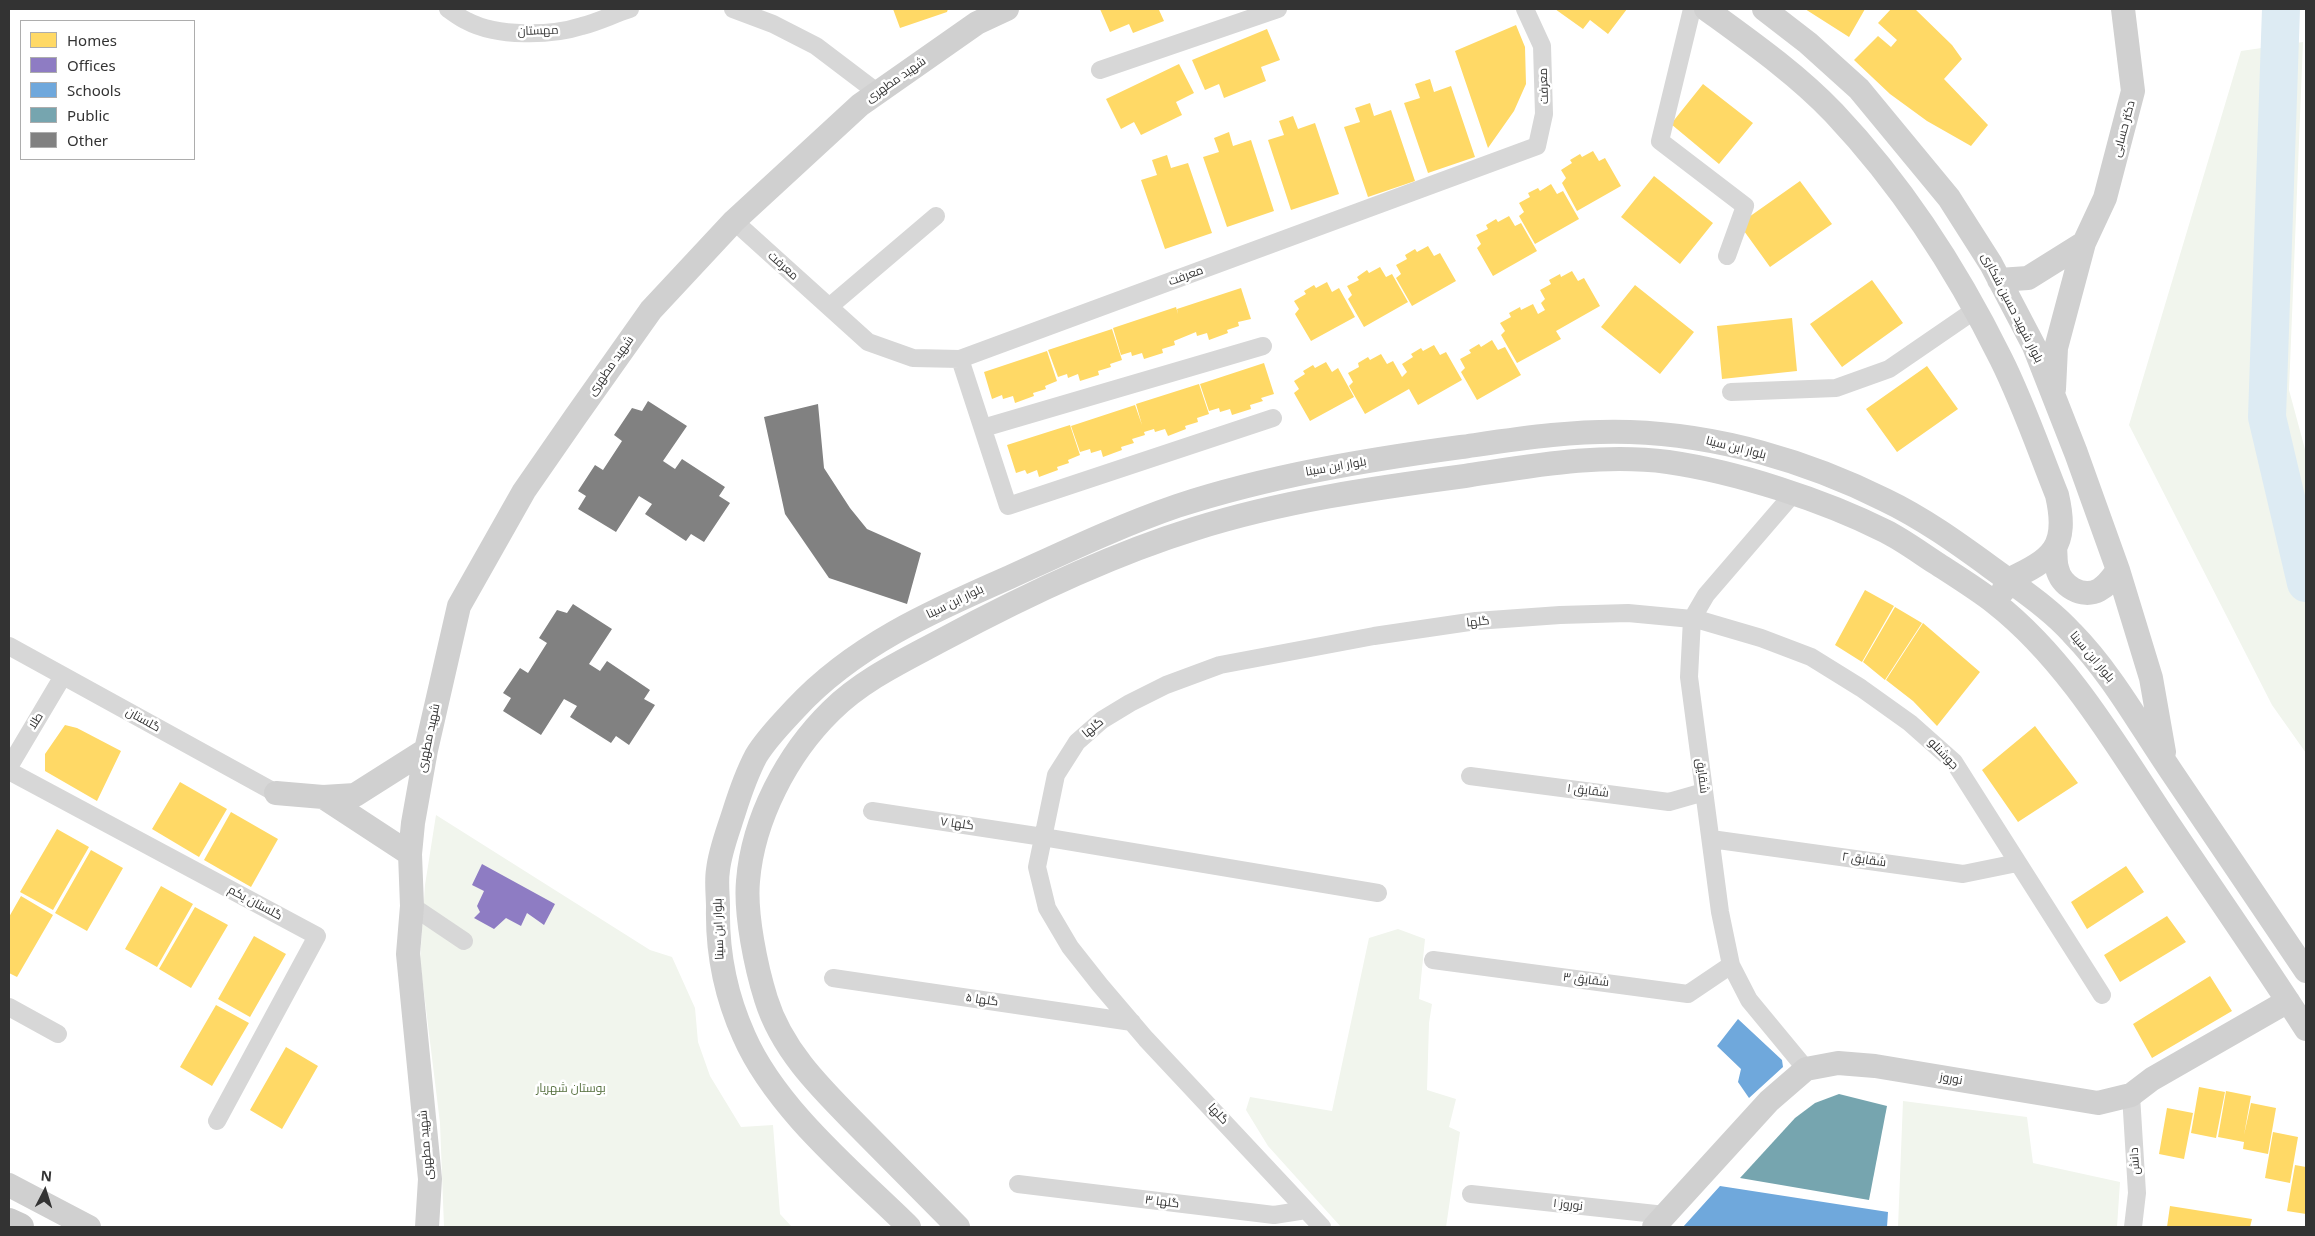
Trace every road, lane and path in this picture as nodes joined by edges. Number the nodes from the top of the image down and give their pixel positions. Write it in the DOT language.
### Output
graph roads {
  1 [pos="448,9"];
  2 [pos="630,9"];
  3 [pos="733,9"];
  4 [pos="1007,9"];
  5 [pos="1278,9"];
  6 [pos="1525,9"];
  7 [pos="1692,9"];
  8 [pos="1706,9"];
  9 [pos="1764,9"];
  10 [pos="2123,9"];
  11 [pos="1100,70"];
  12 [pos="878,93"];
  13 [pos="936,216"];
  14 [pos="734,221"];
  15 [pos="2084,243"];
  16 [pos="1727,256"];
  17 [pos="1999,280"];
  18 [pos="829,307"];
  19 [pos="1975,310"];
  20 [pos="1263,346"];
  21 [pos="960,359"];
  22 [pos="1731,392"];
  23 [pos="2053,396"];
  24 [pos="1274,418"];
  25 [pos="983,428"];
  26 [pos="1793,494"];
  27 [pos="2055,548"];
  28 [pos="2118,570"];
  29 [pos="2008,580"];
  30 [pos="1997,604"];
  31 [pos="1692,620"];
  32 [pos="9,646"];
  33 [pos="63,676"];
  34 [pos="426,750"];
  35 [pos="2166,764"];
  36 [pos="9,767"];
  37 [pos="9,771"];
  38 [pos="1470,776"];
  39 [pos="1704,792"];
  40 [pos="276,793"];
  41 [pos="323,797"];
  42 [pos="872,812"];
  43 [pos="1043,837"];
  44 [pos="1711,838"];
  45 [pos="410,854"];
  46 [pos="2017,862"];
  47 [pos="1378,893"];
  48 [pos="412,906"];
  49 [pos="464,941"];
  50 [pos="1433,960"];
  51 [pos="1731,965"];
  52 [pos="2306,971"];
  53 [pos="832,978"];
  54 [pos="2102,995"];
  55 [pos="2288,1001"];
  56 [pos="9,1007"];
  57 [pos="1132,1022"];
  58 [pos="2306,1029"];
  59 [pos="58,1034"];
  60 [pos="1806,1069"];
  61 [pos="2131,1095"];
  62 [pos="217,1121"];
  63 [pos="1018,1184"];
  64 [pos="9,1185"];
  65 [pos="1471,1194"];
  66 [pos="1306,1210"];
  67 [pos="1659,1221"];
  68 [pos="9,1222"];
  69 [pos="20,1227"];
  70 [pos="89,1227"];
  71 [pos="427,1227"];
  72 [pos="909,1227"];
  73 [pos="958,1227"];
  74 [pos="1322,1227"];
  75 [pos="2133,1227"];
  1 -- 2 [label="street, مهستان"];
  3 -- 12 [label="street"];
  4 -- 12 [label="main road, شهید مطهری"];
  5 -- 11 [label="street"];
  6 -- 21 [label="street, معرفت"];
  7 -- 16 [label="street"];
  8 -- 19 [label="main road"];
  9 -- 17 [label="main road, بلوار شهید حسین شکاری"];
  10 -- 15 [label="main road, دکتر حسابی"];
  12 -- 14 [label="main road, شهید مطهری"];
  13 -- 18 [label="street"];
  14 -- 18 [label="street, معرفت"];
  14 -- 34 [label="main road, شهید مطهری"];
  15 -- 17 [label="main road"];
  15 -- 23 [label="main road, دکتر حسابی"];
  17 -- 23 [label="main road, بلوار شهید حسین شکاری"];
  18 -- 21 [label="street, معرفت"];
  19 -- 22 [label="street"];
  19 -- 27 [label="main road"];
  20 -- 25 [label="street"];
  21 -- 25 [label="street"];
  23 -- 28 [label="main road, بلوار شهید حسین شکاری"];
  24 -- 25 [label="street"];
  26 -- 30 [label="main road"];
  26 -- 31 [label="street, شقایق"];
  26 -- 73 [label="main road"];
  27 -- 28 [label="main road"];
  27 -- 29 [label="main road"];
  28 -- 35 [label="main road, بلوار شهید حسین شکاری"];
  29 -- 30 [label="main road"];
  29 -- 35 [label="main road, بلوار ابن سینا"];
  29 -- 72 [label="main road, بلوار ابن سینا"];
  30 -- 55 [label="main road"];
  31 -- 39 [label="street, شقایق"];
  31 -- 43 [label="street, گلها"];
  31 -- 46 [label="street, جوشنلو"];
  32 -- 33 [label="street, گلستان"];
  33 -- 36 [label="street, طلا"];
  33 -- 40 [label="street, گلستان"];
  34 -- 41 [label="main road"];
  34 -- 45 [label="main road, شهید مطهری"];
  35 -- 52 [label="main road, بلوار ابن سینا"];
  37 -- 62 [label="street, گلستان یکم"];
  38 -- 39 [label="street, شقایق ۱"];
  39 -- 44 [label="street, شقایق"];
  40 -- 41 [label="main road"];
  41 -- 45 [label="main road"];
  42 -- 43 [label="street, گلها ۷"];
  43 -- 47 [label="street, گلها ۷"];
  43 -- 57 [label="street, گلها"];
  44 -- 46 [label="street, شقایق ۲"];
  44 -- 51 [label="street, شقایق"];
  45 -- 48 [label="main road, شهید مطهری"];
  46 -- 54 [label="street, جوشنلو"];
  48 -- 49 [label="street"];
  48 -- 71 [label="main road, شهید مطهری"];
  50 -- 51 [label="street, شقایق ۳"];
  51 -- 60 [label="street, شقایق"];
  53 -- 57 [label="street, گلها ۵"];
  55 -- 58 [label="main road"];
  55 -- 61 [label="main road, نوروز"];
  56 -- 59 [label="street"];
  57 -- 66 [label="street, گلها"];
  60 -- 61 [label="main road, نوروز"];
  60 -- 67 [label="main road"];
  61 -- 75 [label="street, دانش"];
  63 -- 66 [label="street, گلها ۳"];
  64 -- 70 [label="main road"];
  65 -- 67 [label="street, نوروز ۱"];
  66 -- 74 [label="street, گلها"];
  68 -- 69 [label="main road"];
}
